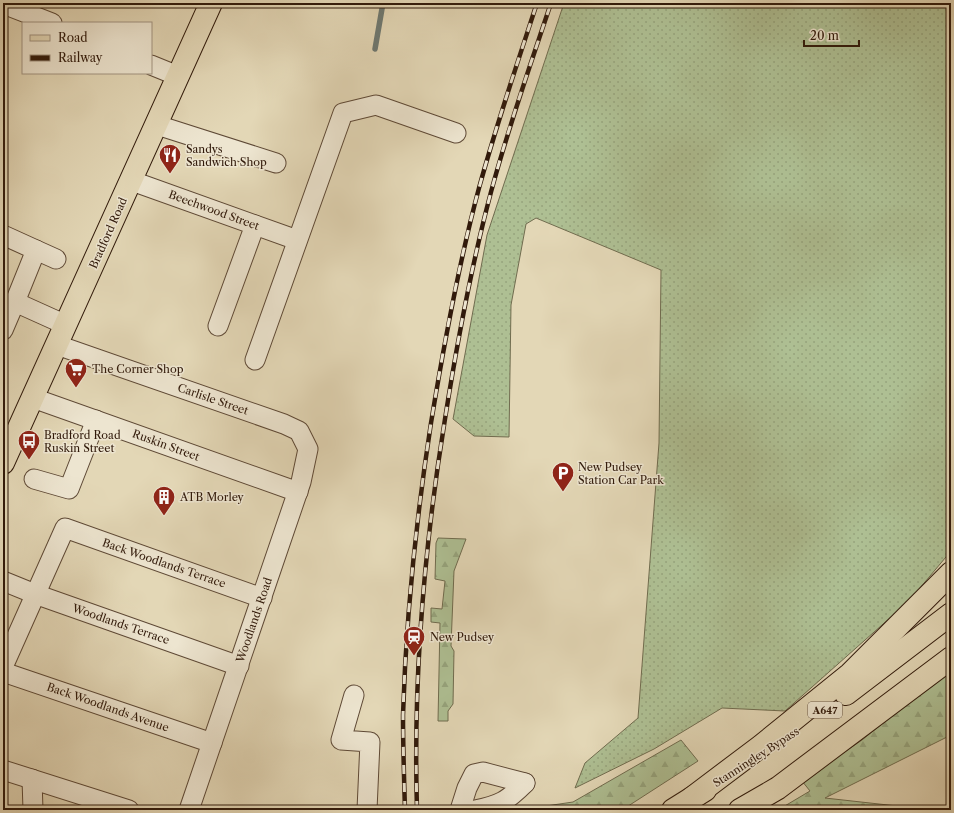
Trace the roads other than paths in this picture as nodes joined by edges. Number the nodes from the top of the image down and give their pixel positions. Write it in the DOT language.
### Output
graph roads {
  1 [pos="211,3"];
  2 [pos="14,5"];
  3 [pos="50,22"];
  4 [pos="152,65"];
  5 [pos="178,76"];
  6 [pos="156,125"];
  7 [pos="456,133"];
  8 [pos="276,163"];
  9 [pos="132,181"];
  10 [pos="256,225"];
  11 [pos="3,235"];
  12 [pos="297,240"];
  13 [pos="36,250"];
  14 [pos="56,259"];
  15 [pos="15,302"];
  16 [pos="66,325"];
  17 [pos="218,326"];
  18 [pos="3,330"];
  19 [pos="57,345"];
  20 [pos="255,360"];
  21 [pos="33,398"];
  22 [pos="96,420"];
  23 [pos="299,431"];
  24 [pos="3,463"];
  25 [pos="34,479"];
  26 [pos="298,492"];
  27 [pos="951,573"];
  28 [pos="3,581"];
  29 [pos="35,594"];
  30 [pos="262,598"];
  31 [pos="951,614"];
  32 [pos="951,658"];
  33 [pos="239,666"];
  34 [pos="3,667"];
  35 [pos="3,672"];
  36 [pos="354,695"];
  37 [pos="212,743"];
  38 [pos="3,770"];
  39 [pos="32,779"];
  40 [pos="692,798"];
  41 [pos="104,806"];
  42 [pos="33,810"];
  43 [pos="130,810"];
  44 [pos="189,810"];
  45 [pos="367,810"];
  46 [pos="460,810"];
  47 [pos="475,810"];
  48 [pos="673,810"];
  49 [pos="740,810"];
  1 -- 5 [label="main road, Bradford Road"];
  2 -- 3 [label="street"];
  4 -- 5 [label="street"];
  5 -- 6 [label="main road, Bradford Road"];
  6 -- 8 [label="street"];
  6 -- 9 [label="main road, Bradford Road"];
  7 -- 12 [label="street"];
  9 -- 10 [label="street, Beechwood Street"];
  9 -- 16 [label="main road, Bradford Road"];
  10 -- 12 [label="street, Beechwood Street"];
  10 -- 17 [label="street"];
  11 -- 13 [label="street"];
  12 -- 20 [label="street"];
  13 -- 14 [label="street"];
  13 -- 15 [label="street"];
  15 -- 16 [label="street"];
  15 -- 18 [label="street"];
  16 -- 19 [label="main road, Bradford Road"];
  19 -- 21 [label="main road, Bradford Road"];
  19 -- 23 [label="street, Carlisle Street"];
  21 -- 22 [label="street, Ruskin Street"];
  21 -- 24 [label="main road, Bradford Road"];
  22 -- 25 [label="street"];
  22 -- 26 [label="street, Ruskin Street"];
  23 -- 26 [label="street, Woodlands Road"];
  26 -- 30 [label="street, Woodlands Road"];
  27 -- 40 [label="main road"];
  28 -- 29 [label="street, Woodlands Terrace"];
  29 -- 30 [label="street, Back Woodlands Terrace"];
  29 -- 33 [label="street, Woodlands Terrace"];
  29 -- 34 [label="street"];
  30 -- 33 [label="street, Woodlands Road"];
  31 -- 40 [label="main road, Stanningley Bypass / A647"];
  32 -- 49 [label="main road"];
  33 -- 37 [label="street, Woodlands Road"];
  35 -- 37 [label="street, Back Woodlands Avenue"];
  36 -- 45 [label="street"];
  37 -- 44 [label="street, Woodlands Road"];
  38 -- 39 [label="street"];
  39 -- 41 [label="street"];
  39 -- 42 [label="street"];
  40 -- 48 [label="main road, Stanningley Bypass / A647"];
  41 -- 43 [label="street"];
  46 -- 47 [label="street"];
}
